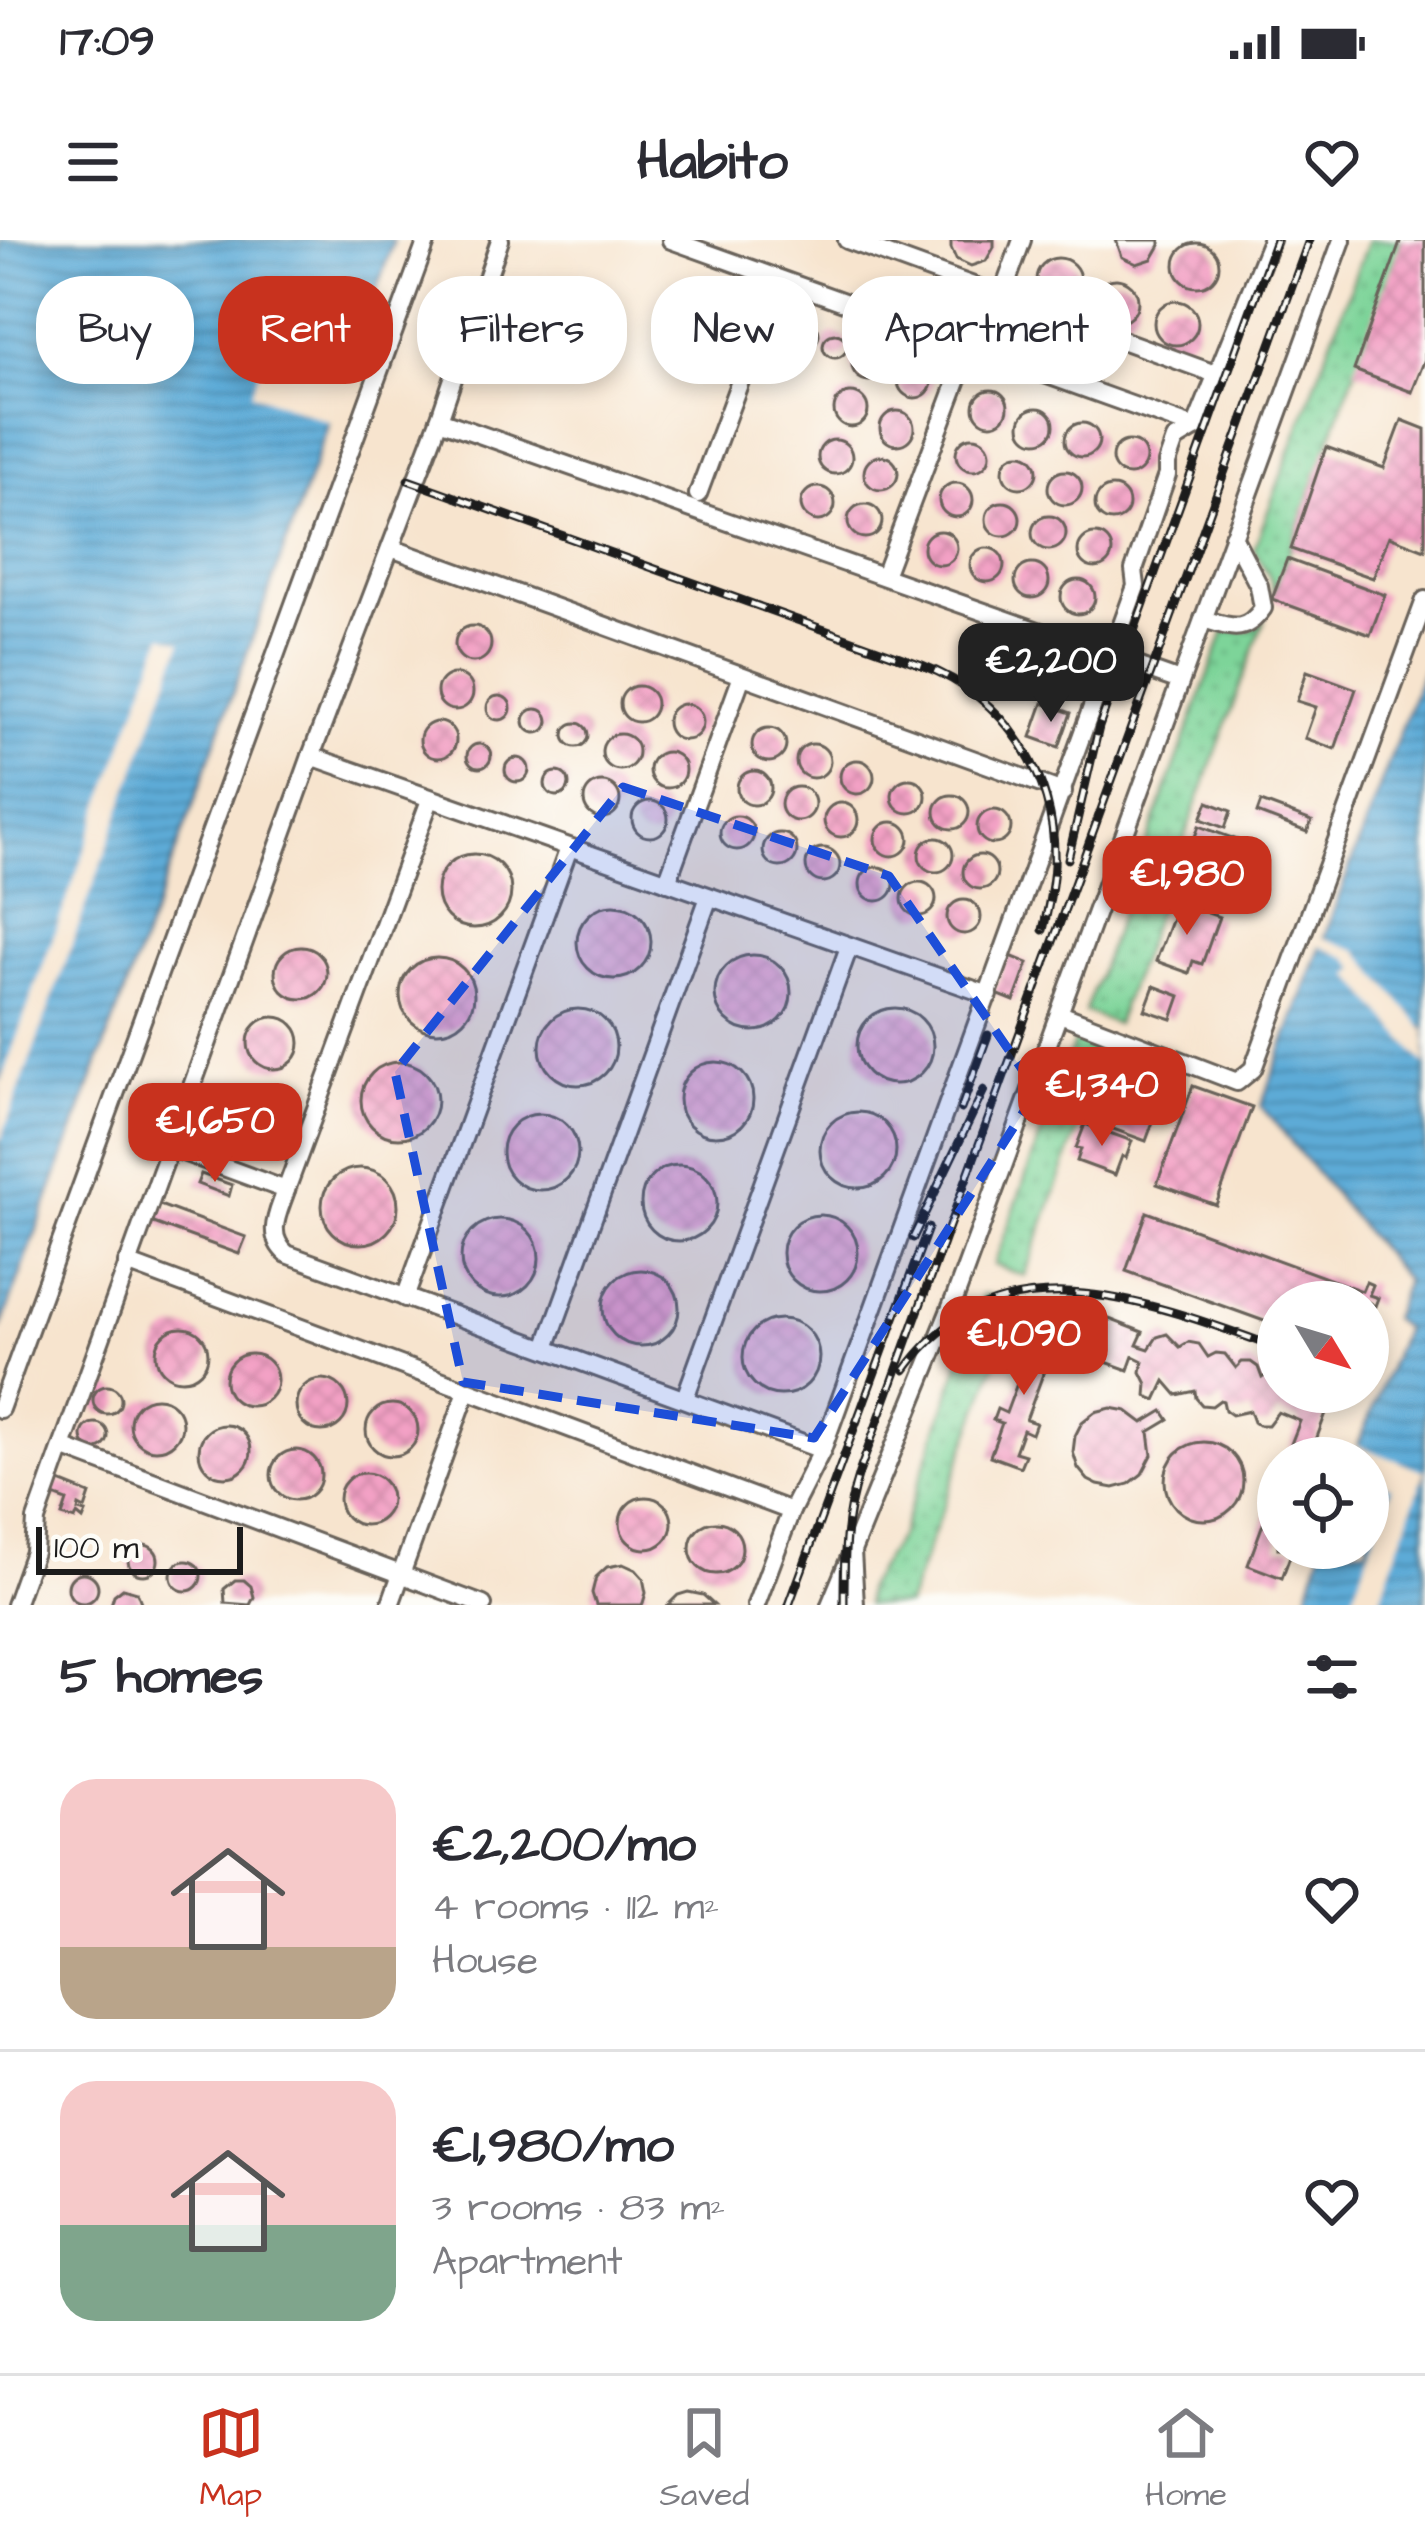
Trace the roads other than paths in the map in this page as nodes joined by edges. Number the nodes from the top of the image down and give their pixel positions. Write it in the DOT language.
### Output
graph roads {
  1 [pos="427,240"];
  2 [pos="500,240"];
  3 [pos="671,240"];
  4 [pos="847,240"];
  5 [pos="1022,240"];
  6 [pos="1271,240"];
  7 [pos="1342,240"];
  8 [pos="770,276"];
  9 [pos="948,276"];
  10 [pos="1009,276"];
  11 [pos="1131,343"];
  12 [pos="1218,375"];
  13 [pos="739,384"];
  14 [pos="956,384"];
  15 [pos="1073,384"];
  16 [pos="439,420"];
  17 [pos="1195,428"];
  18 [pos="698,494"];
  19 [pos="1233,536"];
  20 [pos="391,548"];
  21 [pos="885,573"];
  22 [pos="1425,600"];
  23 [pos="1203,619"];
  24 [pos="1109,657"];
  25 [pos="742,676"];
  26 [pos="1180,681"];
  27 [pos="311,756"];
  28 [pos="1063,792"];
  29 [pos="430,800"];
  30 [pos="569,848"];
  31 [pos="667,882"];
  32 [pos="709,897"];
  33 [pos="849,946"];
  34 [pos="989,995"];
  35 [pos="1060,1014"];
  36 [pos="172,1148"];
  37 [pos="286,1190"];
  38 [pos="127,1263"];
  39 [pos="405,1298"];
  40 [pos="546,1348"];
  41 [pos="467,1391"];
  42 [pos="686,1398"];
  43 [pos="0,1409"];
  44 [pos="62,1447"];
  45 [pos="822,1450"];
  46 [pos="790,1511"];
  47 [pos="852,1551"];
  48 [pos="401,1574"];
  49 [pos="15,1605"];
  50 [pos="390,1605"];
  51 [pos="483,1605"];
  52 [pos="756,1605"];
  53 [pos="830,1605"];
  54 [pos="855,1605"];
  1 -- 43 [label="street"];
  2 -- 16 [label="street"];
  3 -- 8 [label="street"];
  4 -- 9 [label="street"];
  5 -- 10 [label="street"];
  6 -- 12 [label="street"];
  7 -- 19 [label="street"];
  11 -- 12 [label="street"];
  12 -- 17 [label="street"];
  13 -- 18 [label="street"];
  14 -- 21 [label="street"];
  15 -- 17 [label="street"];
  16 -- 20 [label="street"];
  16 -- 24 [label="street"];
  17 -- 24 [label="street"];
  19 -- 23 [label="street"];
  19 -- 23 [label="street"];
  20 -- 25 [label="street"];
  20 -- 27 [label="street"];
  22 -- 35 [label="street"];
  23 -- 26 [label="street"];
  24 -- 26 [label="street"];
  24 -- 28 [label="street"];
  25 -- 28 [label="street"];
  25 -- 31 [label="street"];
  26 -- 35 [label="street"];
  27 -- 29 [label="street"];
  27 -- 36 [label="street"];
  28 -- 34 [label="street"];
  29 -- 30 [label="street"];
  29 -- 37 [label="street"];
  30 -- 31 [label="street"];
  30 -- 39 [label="street"];
  31 -- 32 [label="street"];
  32 -- 33 [label="street"];
  32 -- 40 [label="street"];
  33 -- 34 [label="street"];
  33 -- 42 [label="street"];
  34 -- 45 [label="street"];
  35 -- 47 [label="street"];
  36 -- 37 [label="street"];
  36 -- 38 [label="street"];
  37 -- 39 [label="street"];
  38 -- 41 [label="street"];
  38 -- 44 [label="street"];
  39 -- 40 [label="street"];
  40 -- 42 [label="street"];
  41 -- 46 [label="street"];
  41 -- 48 [label="street"];
  42 -- 45 [label="street"];
  44 -- 48 [label="street"];
  44 -- 49 [label="street"];
  45 -- 46 [label="street"];
  46 -- 52 [label="street"];
  47 -- 53 [label="street"];
  47 -- 54 [label="street"];
  48 -- 50 [label="street"];
  48 -- 51 [label="street"];
}
